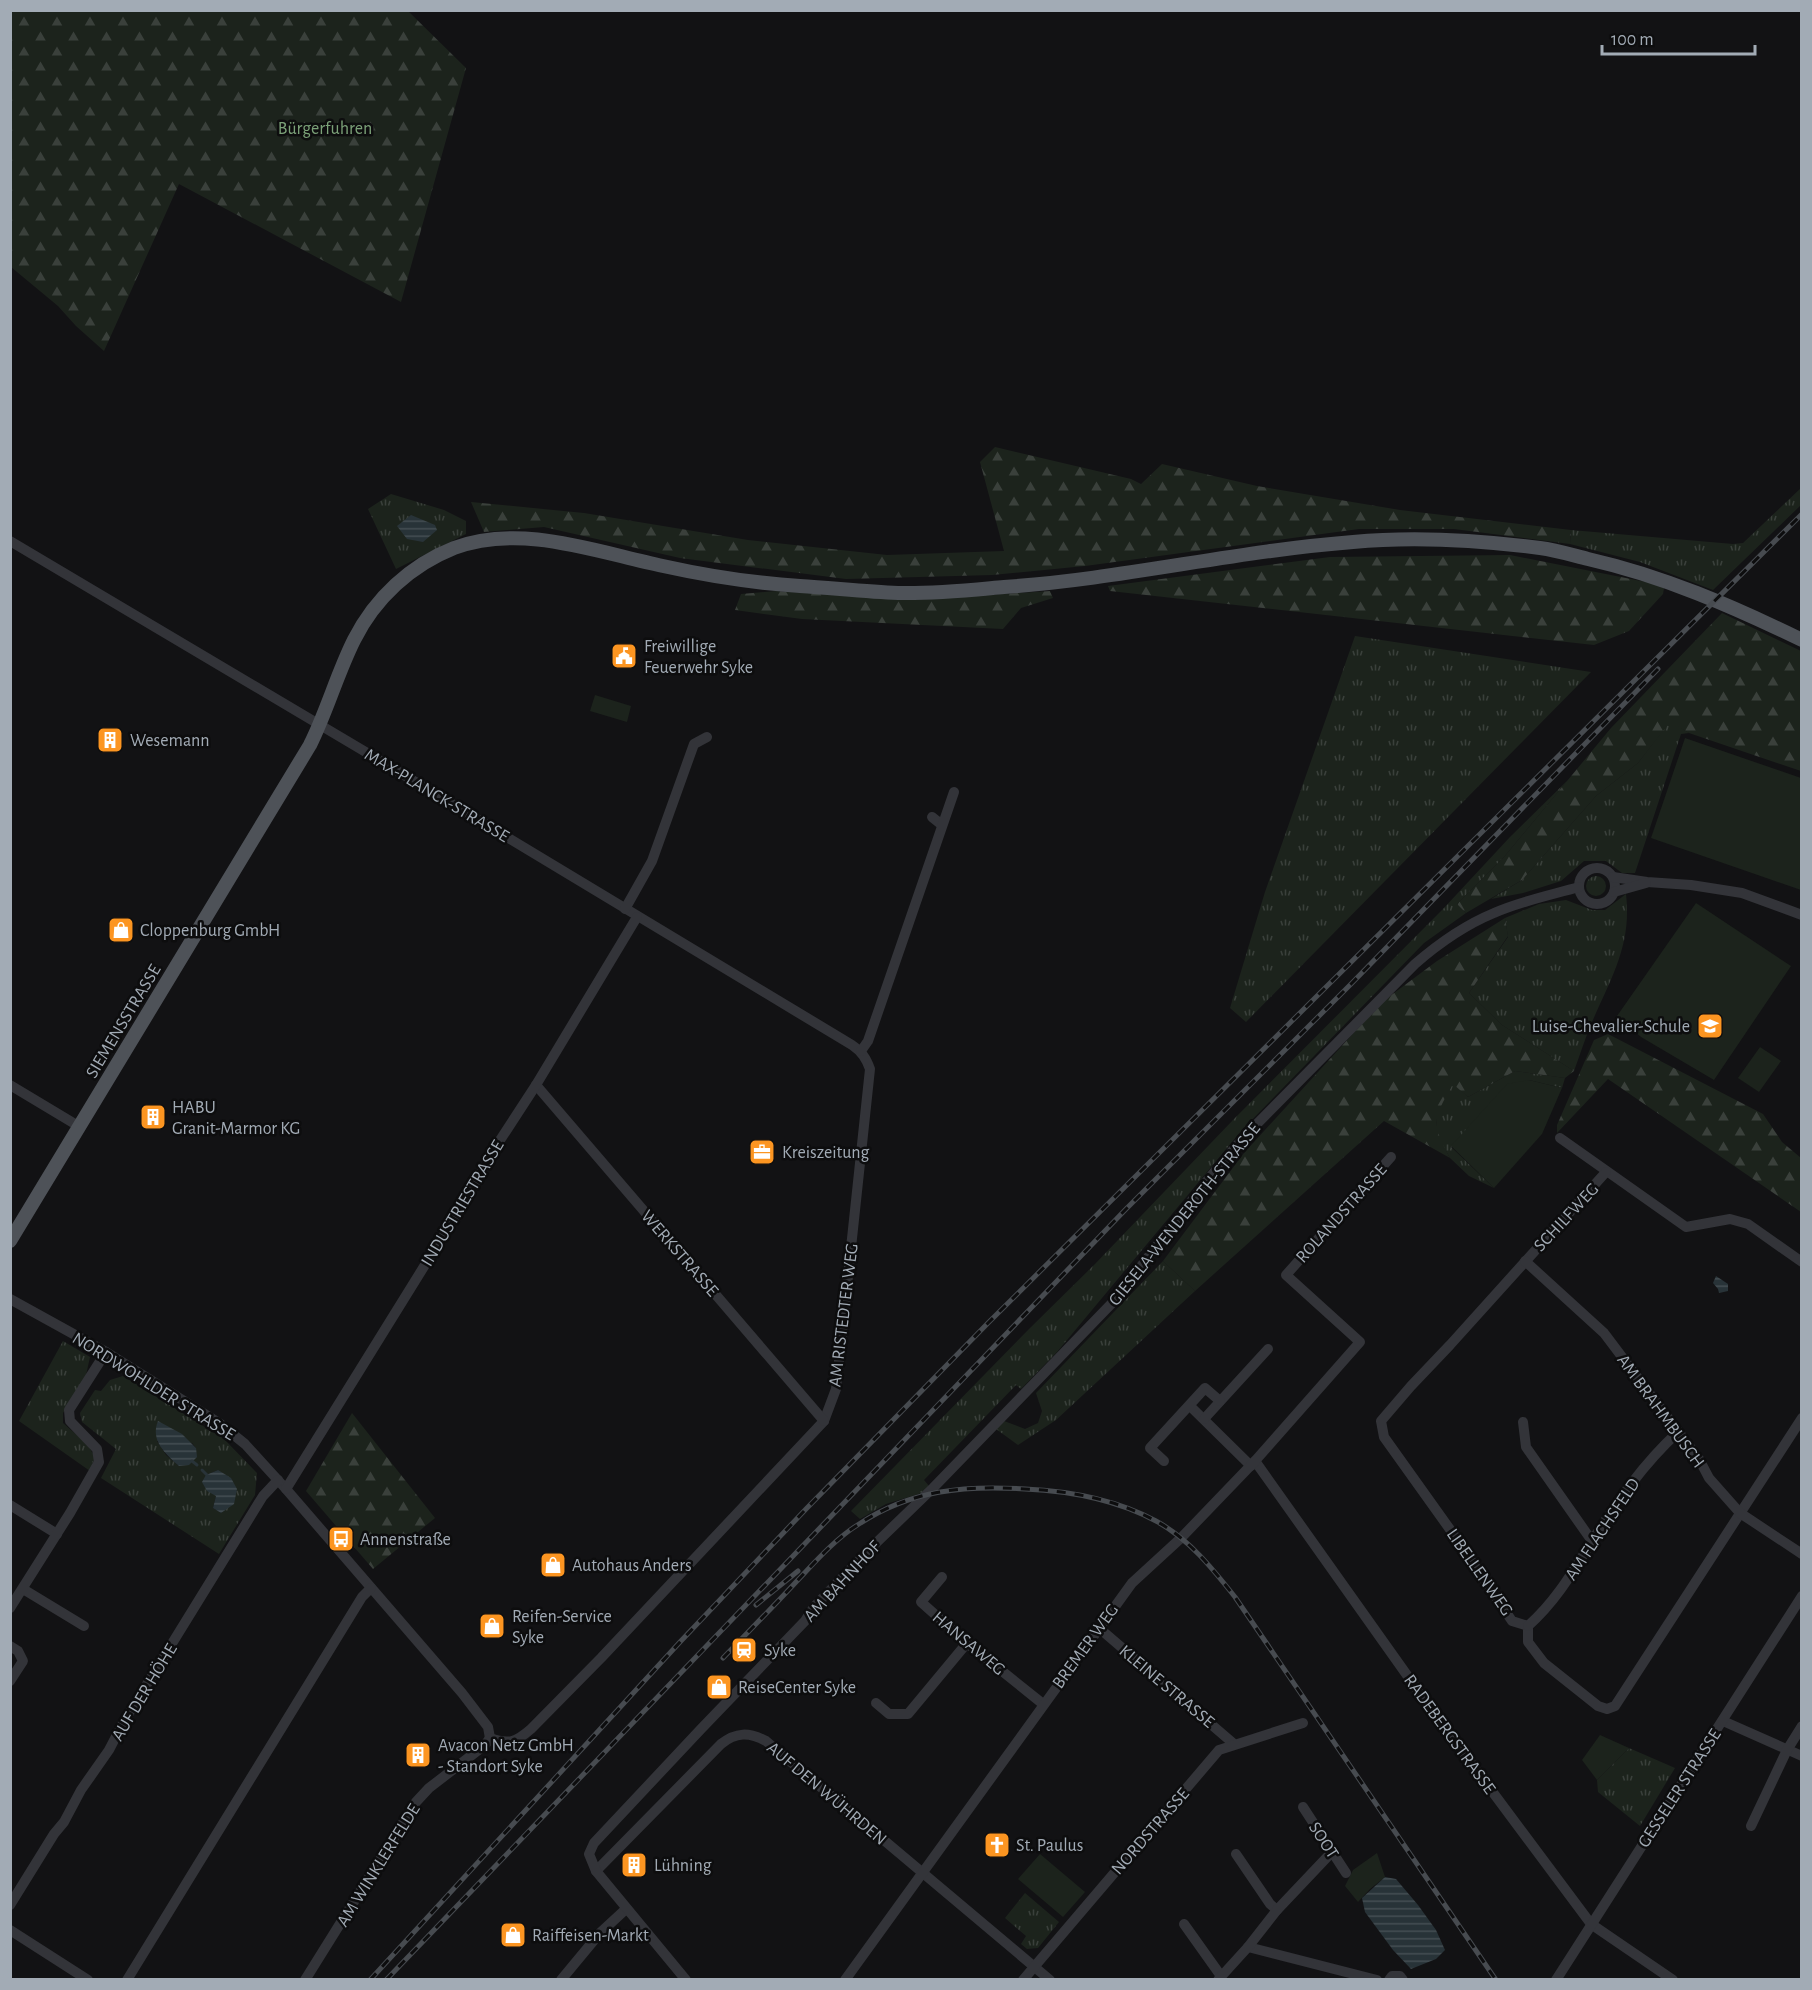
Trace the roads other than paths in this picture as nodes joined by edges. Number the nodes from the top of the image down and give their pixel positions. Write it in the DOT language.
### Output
graph roads {
  1 [pos="10,541"];
  2 [pos="1802,640"];
  3 [pos="320,725"];
  4 [pos="707,737"];
  5 [pos="954,792"];
  6 [pos="932,818"];
  7 [pos="942,825"];
  8 [pos="1613,877"];
  9 [pos="1647,882"];
  10 [pos="1579,887"];
  11 [pos="1614,892"];
  12 [pos="625,909"];
  13 [pos="1802,915"];
  14 [pos="637,917"];
  15 [pos="861,1051"];
  16 [pos="10,1085"];
  17 [pos="536,1085"];
  18 [pos="80,1127"];
  19 [pos="1560,1138"];
  20 [pos="1391,1157"];
  21 [pos="1606,1172"];
  22 [pos="10,1241"];
  23 [pos="1526,1261"];
  24 [pos="1802,1262"];
  25 [pos="10,1299"];
  26 [pos="1360,1342"];
  27 [pos="1268,1349"];
  28 [pos="106,1352"];
  29 [pos="1220,1401"];
  30 [pos="1190,1406"];
  31 [pos="1802,1418"];
  32 [pos="1204,1419"];
  33 [pos="824,1420"];
  34 [pos="1523,1422"];
  35 [pos="1678,1432"];
  36 [pos="1164,1461"];
  37 [pos="1253,1463"];
  38 [pos="282,1484"];
  39 [pos="926,1494"];
  40 [pos="10,1505"];
  41 [pos="1740,1514"];
  42 [pos="57,1534"];
  43 [pos="1593,1541"];
  44 [pos="1802,1554"];
  45 [pos="942,1577"];
  46 [pos="371,1588"];
  47 [pos="22,1589"];
  48 [pos="1802,1596"];
  49 [pos="10,1608"];
  50 [pos="84,1626"];
  51 [pos="1528,1626"];
  52 [pos="1099,1628"];
  53 [pos="967,1643"];
  54 [pos="10,1646"];
  55 [pos="10,1681"];
  56 [pos="876,1703"];
  57 [pos="1043,1704"];
  58 [pos="1723,1721"];
  59 [pos="1303,1724"];
  60 [pos="1802,1726"];
  61 [pos="490,1738"];
  62 [pos="1234,1744"];
  63 [pos="1787,1750"];
  64 [pos="1802,1756"];
  65 [pos="1303,1807"];
  66 [pos="1751,1826"];
  67 [pos="1331,1853"];
  68 [pos="1236,1854"];
  69 [pos="596,1871"];
  70 [pos="922,1872"];
  71 [pos="1346,1873"];
  72 [pos="10,1905"];
  73 [pos="626,1910"];
  74 [pos="1277,1910"];
  75 [pos="1184,1924"];
  76 [pos="1591,1924"];
  77 [pos="10,1930"];
  78 [pos="1248,1947"];
  79 [pos="1034,1966"];
  80 [pos="1220,1978"];
  81 [pos="88,1980"];
  82 [pos="127,1980"];
  83 [pos="305,1980"];
  84 [pos="561,1980"];
  85 [pos="686,1980"];
  86 [pos="845,1980"];
  87 [pos="1023,1980"];
  88 [pos="1050,1980"];
  89 [pos="1377,1980"];
  90 [pos="1389,1980"];
  91 [pos="1403,1980"];
  92 [pos="1556,1980"];
  93 [pos="1673,1980"];
  1 -- 3 [label="street, MAX-PLANCK-STRASSE"];
  2 -- 3 [label="main road, SIEMENSSTRASSE"];
  3 -- 12 [label="street, MAX-PLANCK-STRASSE"];
  3 -- 18 [label="main road, SIEMENSSTRASSE"];
  4 -- 12 [label="street"];
  5 -- 7 [label="street"];
  6 -- 7 [label="street"];
  7 -- 15 [label="street"];
  8 -- 9 [label="street"];
  8 -- 10 [label="street"];
  8 -- 11 [label="street"];
  9 -- 11 [label="street"];
  9 -- 13 [label="street"];
  10 -- 11 [label="street"];
  10 -- 39 [label="street, GIESELA-WENDEROTH-STRASSE"];
  12 -- 14 [label="street, MAX-PLANCK-STRASSE"];
  14 -- 15 [label="street, MAX-PLANCK-STRASSE"];
  14 -- 17 [label="street, INDUSTRIESTRASSE"];
  15 -- 33 [label="street, AM RISTEDTER WEG"];
  16 -- 18 [label="street"];
  17 -- 33 [label="street, WERKSTRASSE"];
  17 -- 38 [label="street, INDUSTRIESTRASSE"];
  18 -- 22 [label="main road, SIEMENSSTRASSE"];
  19 -- 21 [label="street, SCHILFWEG"];
  20 -- 26 [label="street, ROLANDSTRASSE"];
  21 -- 23 [label="street, SCHILFWEG"];
  21 -- 24 [label="street, SCHILFWEG"];
  23 -- 35 [label="street, AM BRAHMBUSCH"];
  23 -- 51 [label="street, LIBELLENWEG"];
  25 -- 28 [label="street, NORDWOHLDER STRASSE"];
  26 -- 37 [label="street, BREMER WEG"];
  27 -- 29 [label="street"];
  28 -- 38 [label="street, NORDWOHLDER STRASSE"];
  28 -- 42 [label="street"];
  29 -- 30 [label="street"];
  29 -- 32 [label="street"];
  30 -- 32 [label="street, RADEBERGSTRASSE"];
  30 -- 36 [label="street"];
  31 -- 41 [label="street"];
  32 -- 37 [label="street, RADEBERGSTRASSE"];
  33 -- 61 [label="street, AM RISTEDTER WEG"];
  34 -- 43 [label="street"];
  35 -- 41 [label="street, AM BRAHMBUSCH"];
  35 -- 43 [label="street, AM FLACHSFELD"];
  37 -- 52 [label="street, BREMER WEG"];
  37 -- 76 [label="street, RADEBERGSTRASSE"];
  38 -- 46 [label="street, NORDWOHLDER STRASSE"];
  38 -- 72 [label="street, AUF DER HÖHE"];
  39 -- 69 [label="street, AM BAHNHOF"];
  40 -- 42 [label="street"];
  41 -- 44 [label="street, AM BRAHMBUSCH"];
  41 -- 51 [label="street, LIBELLENWEG"];
  42 -- 47 [label="street"];
  43 -- 51 [label="street, AM FLACHSFELD"];
  45 -- 53 [label="street, HANSAWEG"];
  46 -- 61 [label="street, NORDWOHLDER STRASSE"];
  46 -- 82 [label="street"];
  47 -- 49 [label="street"];
  47 -- 50 [label="street"];
  48 -- 58 [label="street, GESSELER STRASSE"];
  52 -- 57 [label="street, BREMER WEG"];
  52 -- 62 [label="street, KLEINE STRASSE"];
  53 -- 56 [label="street"];
  53 -- 57 [label="street, HANSAWEG"];
  54 -- 55 [label="street"];
  57 -- 70 [label="street, BREMER WEG"];
  58 -- 63 [label="street"];
  58 -- 76 [label="street, GESSELER STRASSE"];
  59 -- 62 [label="street, NORDSTRASSE"];
  60 -- 63 [label="street"];
  61 -- 83 [label="street, AM WINKLERFELDE"];
  62 -- 79 [label="street, NORDSTRASSE"];
  63 -- 64 [label="street"];
  63 -- 66 [label="street"];
  65 -- 67 [label="street, SOOT"];
  67 -- 71 [label="street, SOOT"];
  67 -- 74 [label="street"];
  68 -- 74 [label="street"];
  69 -- 70 [label="street, AUF DEN WÜHRDEN"];
  69 -- 73 [label="street"];
  70 -- 79 [label="street, AUF DEN WÜHRDEN"];
  70 -- 86 [label="street, BREMER WEG"];
  73 -- 84 [label="street"];
  73 -- 85 [label="street"];
  74 -- 78 [label="street"];
  75 -- 80 [label="street"];
  76 -- 92 [label="street, GESSELER STRASSE"];
  76 -- 93 [label="street, RADEBERGSTRASSE"];
  77 -- 81 [label="street"];
  78 -- 80 [label="street"];
  78 -- 89 [label="street"];
  79 -- 87 [label="street, NORDSTRASSE"];
  79 -- 88 [label="street, AUF DEN WÜHRDEN"];
  90 -- 91 [label="street"];
}
